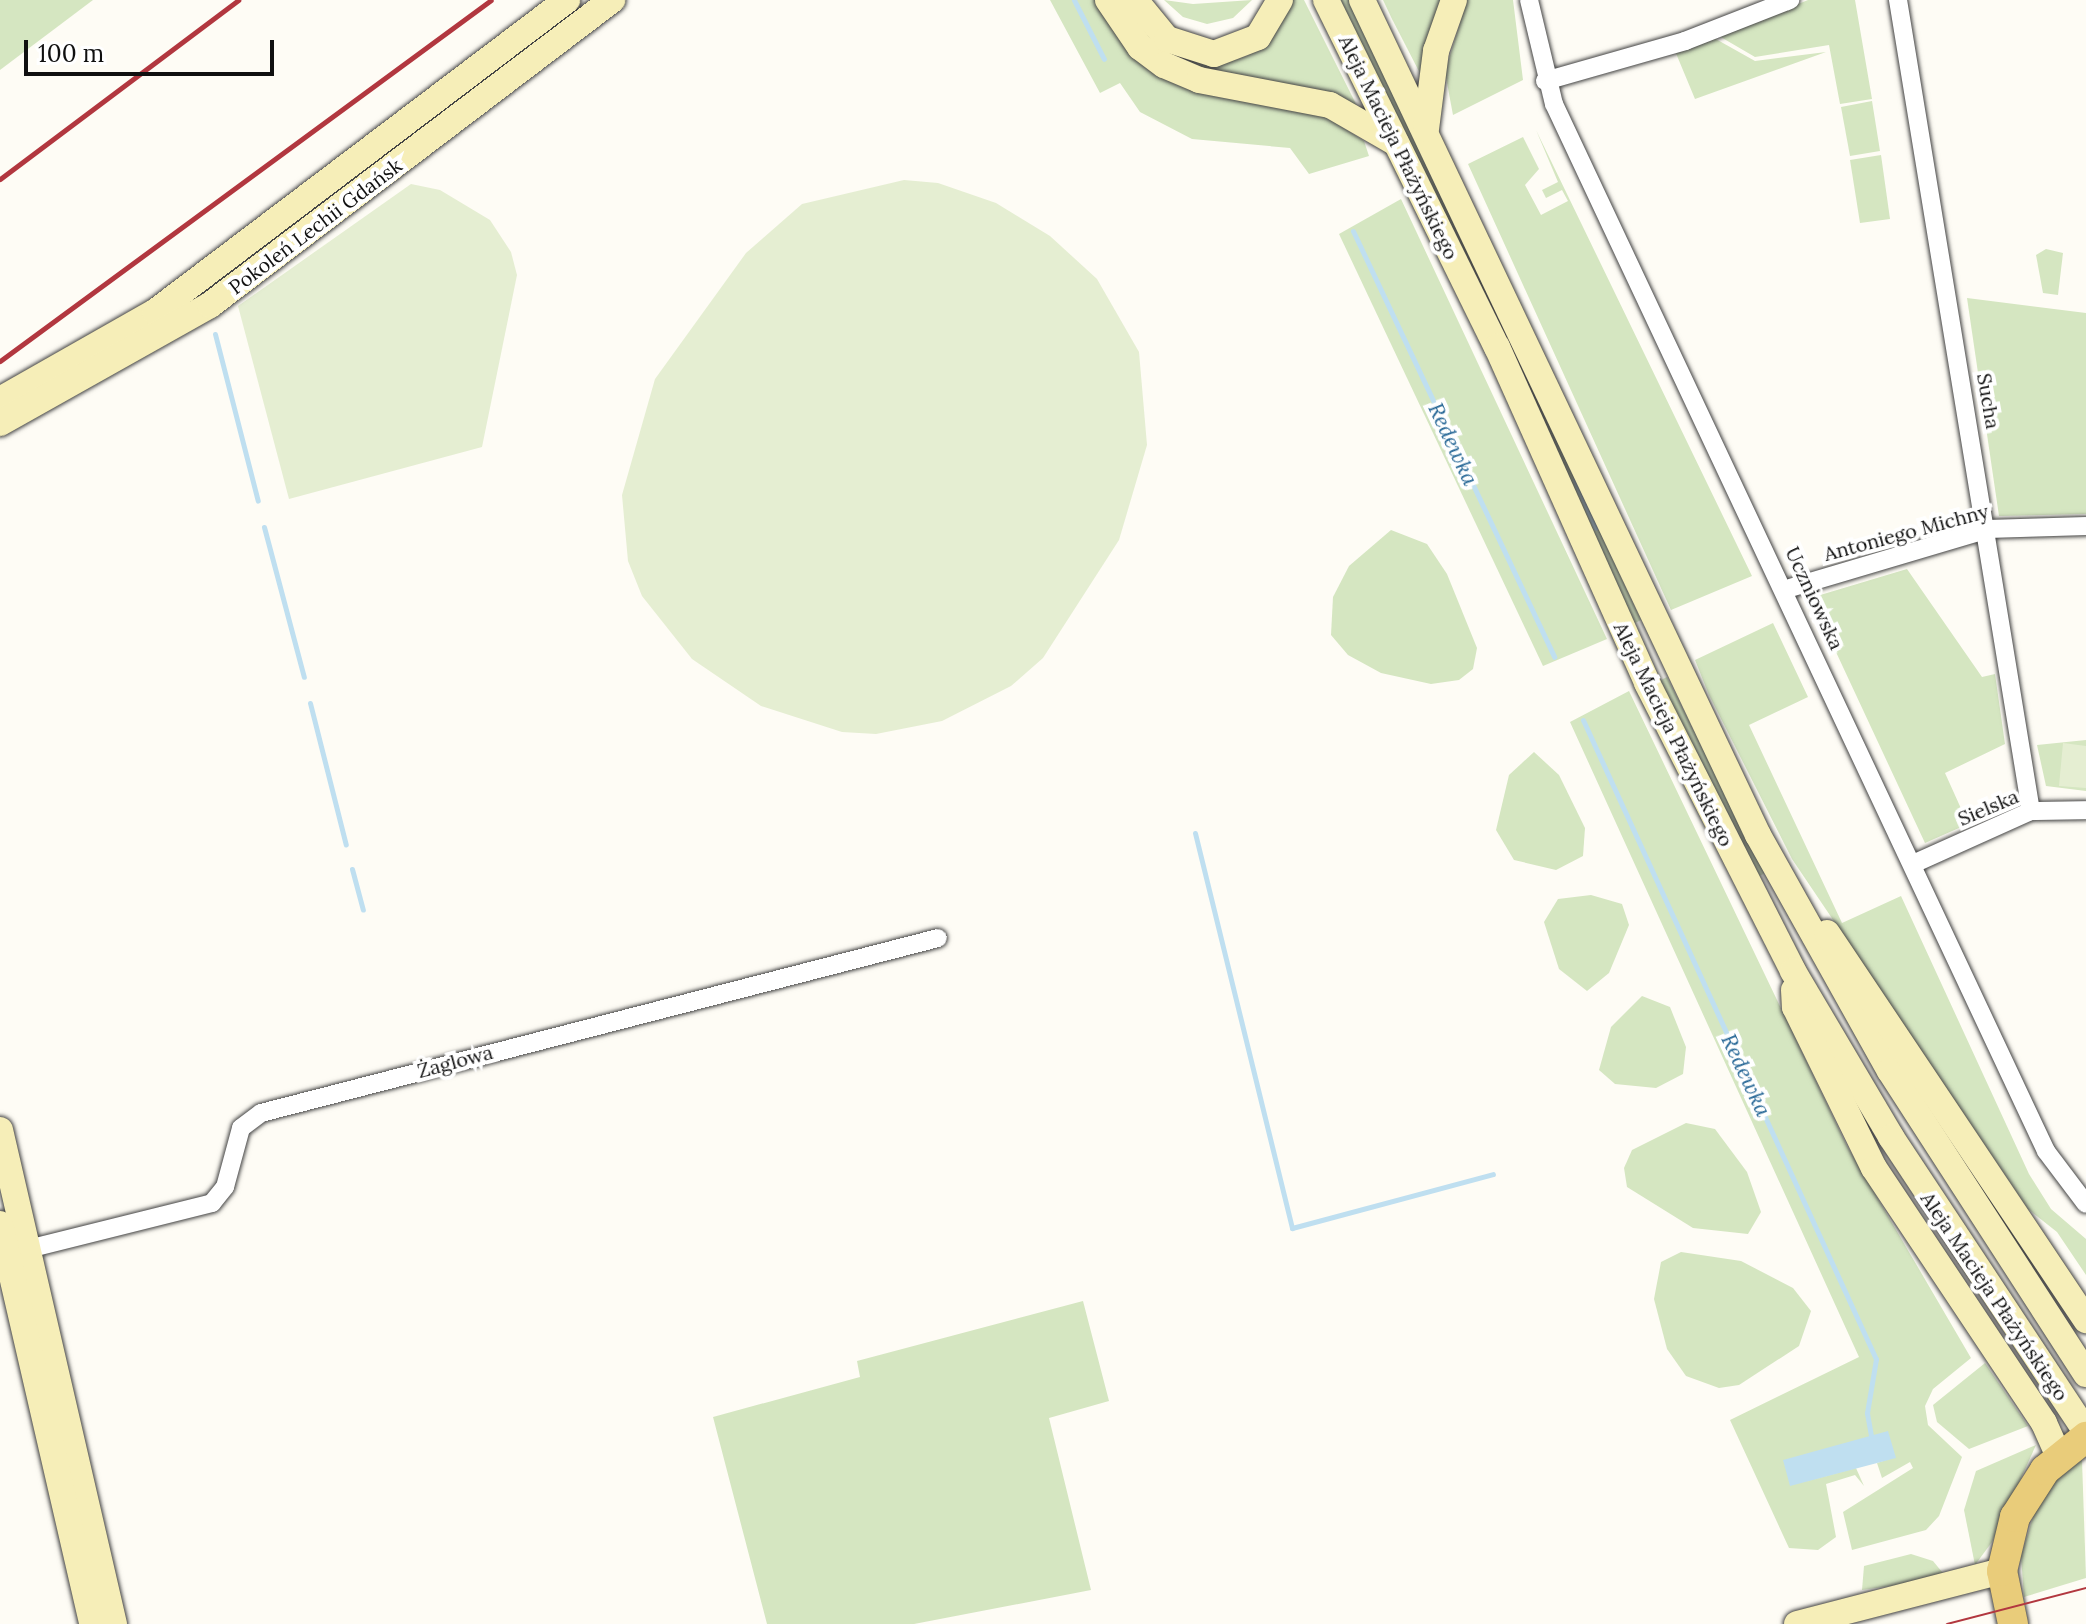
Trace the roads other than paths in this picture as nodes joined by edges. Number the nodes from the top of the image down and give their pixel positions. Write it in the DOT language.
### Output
graph roads {
  1 [pos="567,0"];
  2 [pos="612,0"];
  3 [pos="1108,0"];
  4 [pos="1135,0"];
  5 [pos="1280,0"];
  6 [pos="1326,0"];
  7 [pos="1362,0"];
  8 [pos="1454,0"];
  9 [pos="1529,0"];
  10 [pos="1790,0"];
  11 [pos="1898,0"];
  12 [pos="1545,81"];
  13 [pos="430,104"];
  14 [pos="448,126"];
  15 [pos="1426,129"];
  16 [pos="1396,143"];
  17 [pos="204,275"];
  18 [pos="220,298"];
  19 [pos="0,400"];
  20 [pos="0,423"];
  21 [pos="2086,526"];
  22 [pos="1988,529"];
  23 [pos="1787,589"];
  24 [pos="2086,810"];
  25 [pos="2031,811"];
  26 [pos="1758,835"];
  27 [pos="1913,864"];
  28 [pos="938,938"];
  29 [pos="1793,971"];
  30 [pos="0,1130"];
  31 [pos="2086,1204"];
  32 [pos="0,1224"];
  33 [pos="17,1252"];
  34 [pos="2086,1320"];
  35 [pos="2086,1374"];
  36 [pos="2076,1443"];
  37 [pos="71,1488"];
  38 [pos="2002,1571"];
  39 [pos="92,1624"];
  40 [pos="114,1624"];
  41 [pos="1797,1624"];
  42 [pos="2013,1624"];
  1 -- 13 [label="main road, Pokoleń Lechii Gdańsk"];
  2 -- 14 [label="main road, Pokoleń Lechii Gdańsk"];
  3 -- 16 [label="main road"];
  4 -- 5 [label="main road"];
  6 -- 16 [label="main road, Aleja Macieja Płażyńskiego"];
  7 -- 15 [label="main road, Aleja Macieja Płażyńskiego"];
  8 -- 15 [label="main road"];
  9 -- 12 [label="street, Uczniowska"];
  10 -- 12 [label="street"];
  11 -- 22 [label="street, Sucha"];
  12 -- 23 [label="street, Uczniowska"];
  13 -- 14 [label="main road"];
  13 -- 17 [label="main road, Pokoleń Lechii Gdańsk"];
  14 -- 18 [label="main road, Pokoleń Lechii Gdańsk"];
  15 -- 26 [label="main road, Aleja Macieja Płażyńskiego"];
  16 -- 29 [label="main road, Aleja Macieja Płażyńskiego"];
  17 -- 18 [label="main road"];
  17 -- 19 [label="main road, Pokoleń Lechii Gdańsk"];
  18 -- 20 [label="main road, Pokoleń Lechii Gdańsk"];
  21 -- 22 [label="street, Antoniego Michny"];
  22 -- 23 [label="street, Antoniego Michny"];
  22 -- 25 [label="street, Sucha"];
  23 -- 27 [label="street, Uczniowska"];
  24 -- 25 [label="street, Sielska"];
  25 -- 27 [label="street, Sielska"];
  26 -- 34 [label="main road"];
  26 -- 35 [label="main road, Aleja Macieja Płażyńskiego"];
  27 -- 31 [label="street, Uczniowska"];
  28 -- 33 [label="street, Żaglowa"];
  29 -- 36 [label="main road, Aleja Macieja Płażyńskiego"];
  29 -- 36 [label="main road"];
  30 -- 33 [label="main road"];
  32 -- 33 [label="main road"];
  33 -- 37 [label="main road"];
  36 -- 38 [label="main road"];
  37 -- 39 [label="main road"];
  37 -- 40 [label="main road"];
  38 -- 41 [label="main road"];
  38 -- 42 [label="main road"];
}
